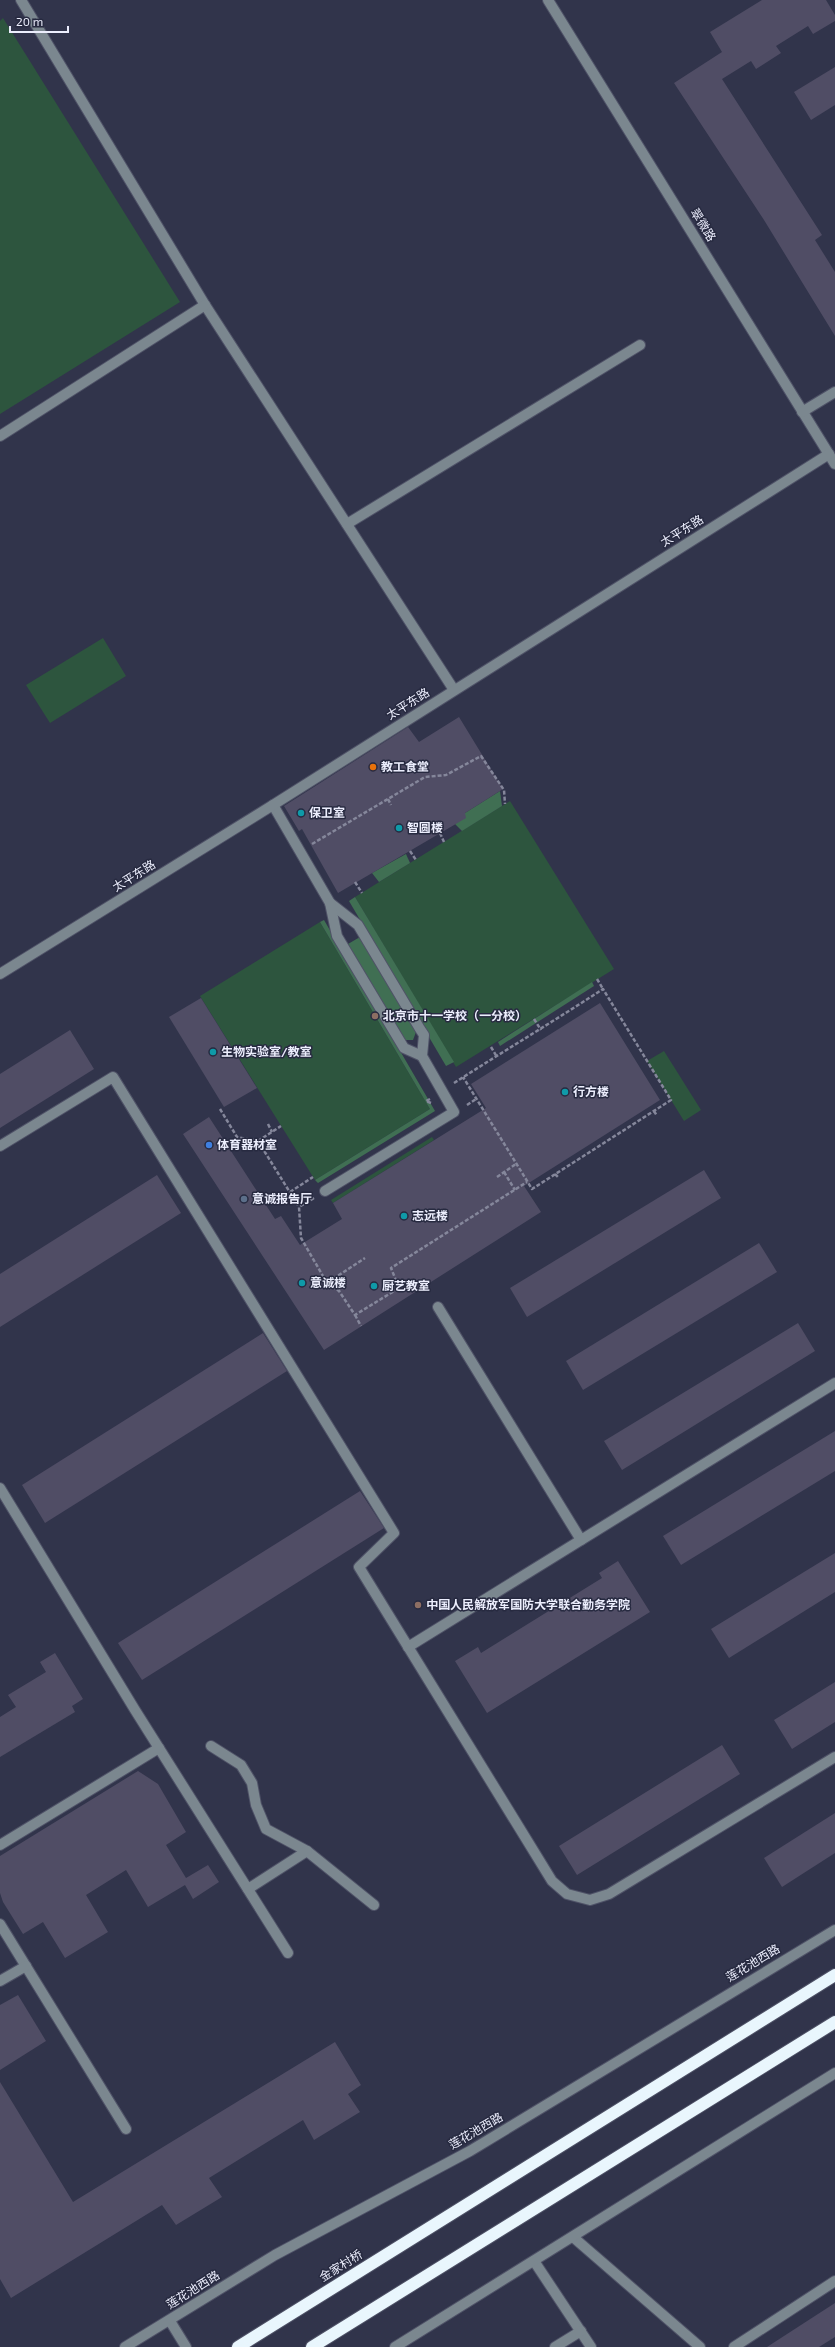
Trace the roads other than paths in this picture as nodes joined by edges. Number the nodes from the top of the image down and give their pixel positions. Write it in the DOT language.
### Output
graph roads {
  1 [pos="21,0"];
  2 [pos="548,0"];
  3 [pos="205,305"];
  4 [pos="640,345"];
  5 [pos="835,392"];
  6 [pos="802,412"];
  7 [pos="0,436"];
  8 [pos="829,454"];
  9 [pos="835,464"];
  10 [pos="347,524"];
  11 [pos="454,690"];
  12 [pos="273,805"];
  13 [pos="330,903"];
  14 [pos="0,974"];
  15 [pos="422,1056"];
  16 [pos="0,1146"];
  17 [pos="325,1191"];
  18 [pos="438,1307"];
  19 [pos="835,1383"];
  20 [pos="0,1488"];
  21 [pos="581,1540"];
  22 [pos="408,1647"];
  23 [pos="211,1746"];
  24 [pos="159,1748"];
  25 [pos="835,1757"];
  26 [pos="0,1845"];
  27 [pos="307,1852"];
  28 [pos="248,1889"];
  29 [pos="374,1905"];
  30 [pos="0,1924"];
  31 [pos="835,1930"];
  32 [pos="288,1953"];
  33 [pos="26,1966"];
  34 [pos="835,1975"];
  35 [pos="0,1981"];
  36 [pos="835,2022"];
  37 [pos="835,2073"];
  38 [pos="126,2129"];
  39 [pos="573,2237"];
  40 [pos="534,2261"];
  41 [pos="835,2281"];
  42 [pos="170,2321"];
  43 [pos="581,2331"];
  44 [pos="126,2347"];
  45 [pos="186,2347"];
  46 [pos="238,2347"];
  47 [pos="312,2347"];
  48 [pos="395,2347"];
  49 [pos="555,2347"];
  50 [pos="591,2347"];
  51 [pos="700,2347"];
  52 [pos="734,2347"];
  1 -- 3 [label="street"];
  2 -- 6 [label="street, 翠微路"];
  3 -- 7 [label="street"];
  3 -- 10 [label="street"];
  4 -- 10 [label="street"];
  5 -- 6 [label="street"];
  6 -- 8 [label="street, 翠微路"];
  8 -- 9 [label="street, 翠微路"];
  8 -- 11 [label="street, 太平东路"];
  10 -- 11 [label="street"];
  11 -- 12 [label="street, 太平东路"];
  12 -- 13 [label="street"];
  12 -- 14 [label="street, 太平东路"];
  13 -- 15 [label="street"];
  13 -- 15 [label="street"];
  15 -- 17 [label="street"];
  16 -- 22 [label="street"];
  18 -- 21 [label="street"];
  19 -- 21 [label="street"];
  20 -- 24 [label="street"];
  21 -- 22 [label="street"];
  22 -- 25 [label="street"];
  23 -- 27 [label="street"];
  24 -- 26 [label="street"];
  24 -- 28 [label="street"];
  27 -- 28 [label="street"];
  27 -- 29 [label="street"];
  28 -- 32 [label="street"];
  30 -- 33 [label="street"];
  31 -- 42 [label="street, 莲花池西路"];
  33 -- 35 [label="street"];
  33 -- 38 [label="street"];
  34 -- 46 [label="highway, 金家村桥"];
  36 -- 47 [label="highway"];
  37 -- 39 [label="street"];
  39 -- 40 [label="street"];
  39 -- 51 [label="street"];
  40 -- 43 [label="street"];
  40 -- 48 [label="street"];
  41 -- 52 [label="street"];
  42 -- 44 [label="street, 莲花池西路"];
  42 -- 45 [label="street"];
  43 -- 49 [label="street"];
  43 -- 50 [label="street"];
}
